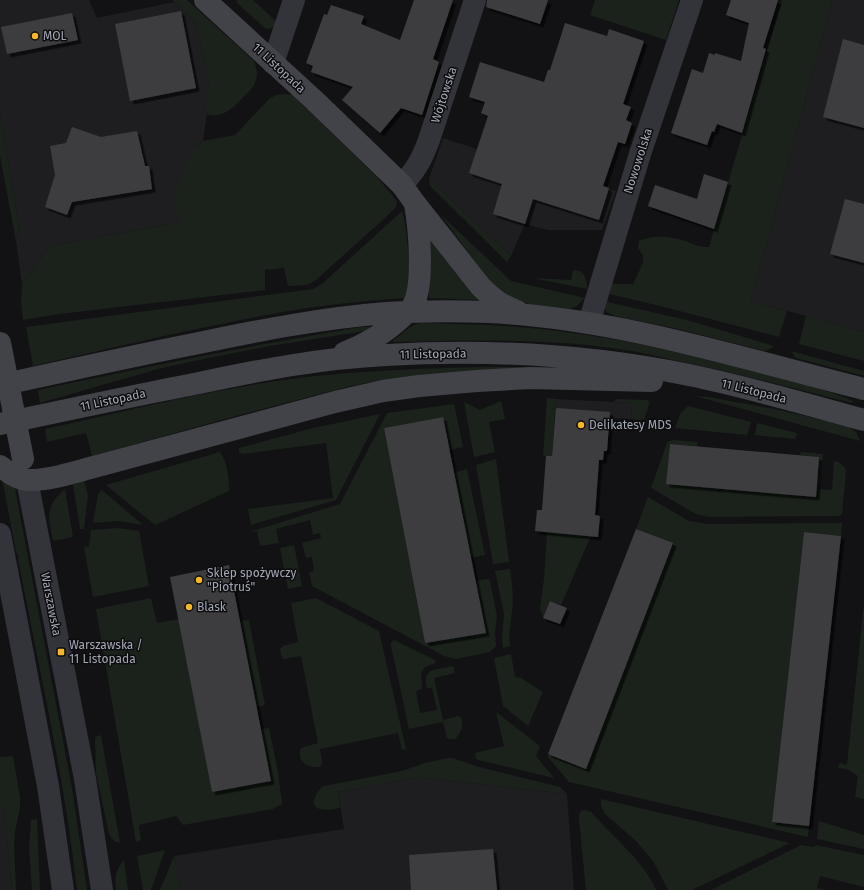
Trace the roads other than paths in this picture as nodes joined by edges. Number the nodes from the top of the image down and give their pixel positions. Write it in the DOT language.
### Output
graph roads {
  1 [pos="205,0"];
  2 [pos="294,0"];
  3 [pos="475,0"];
  4 [pos="692,0"];
  5 [pos="273,63"];
  6 [pos="408,193"];
  7 [pos="408,312"];
  8 [pos="538,317"];
  9 [pos="588,323"];
  10 [pos="0,343"];
  11 [pos="323,362"];
  12 [pos="2,373"];
  13 [pos="739,387"];
  14 [pos="864,389"];
  15 [pos="864,420"];
  16 [pos="1,424"];
  17 [pos="0,466"];
  18 [pos="27,480"];
  19 [pos="0,534"];
  20 [pos="63,890"];
  21 [pos="102,890"];
  1 -- 5 [label="main road, 11 Listopada"];
  2 -- 5 [label="street"];
  3 -- 6 [label="street, Wójtowska"];
  4 -- 9 [label="street, Nowowolska"];
  5 -- 6 [label="main road, 11 Listopada"];
  6 -- 7 [label="main road"];
  6 -- 8 [label="main road, 11 Listopada"];
  7 -- 8 [label="main road, 11 Listopada"];
  7 -- 11 [label="main road"];
  7 -- 12 [label="main road, 11 Listopada"];
  8 -- 9 [label="main road, 11 Listopada"];
  9 -- 14 [label="main road, 11 Listopada"];
  10 -- 12 [label="main road, Warszawska, bridge"];
  11 -- 13 [label="main road, 11 Listopada"];
  11 -- 16 [label="main road, 11 Listopada"];
  12 -- 18 [label="main road, Warszawska, bridge"];
  13 -- 15 [label="main road, 11 Listopada"];
  13 -- 18 [label="main road"];
  17 -- 18 [label="main road"];
  18 -- 21 [label="street, Warszawska"];
  19 -- 20 [label="street"];
}
